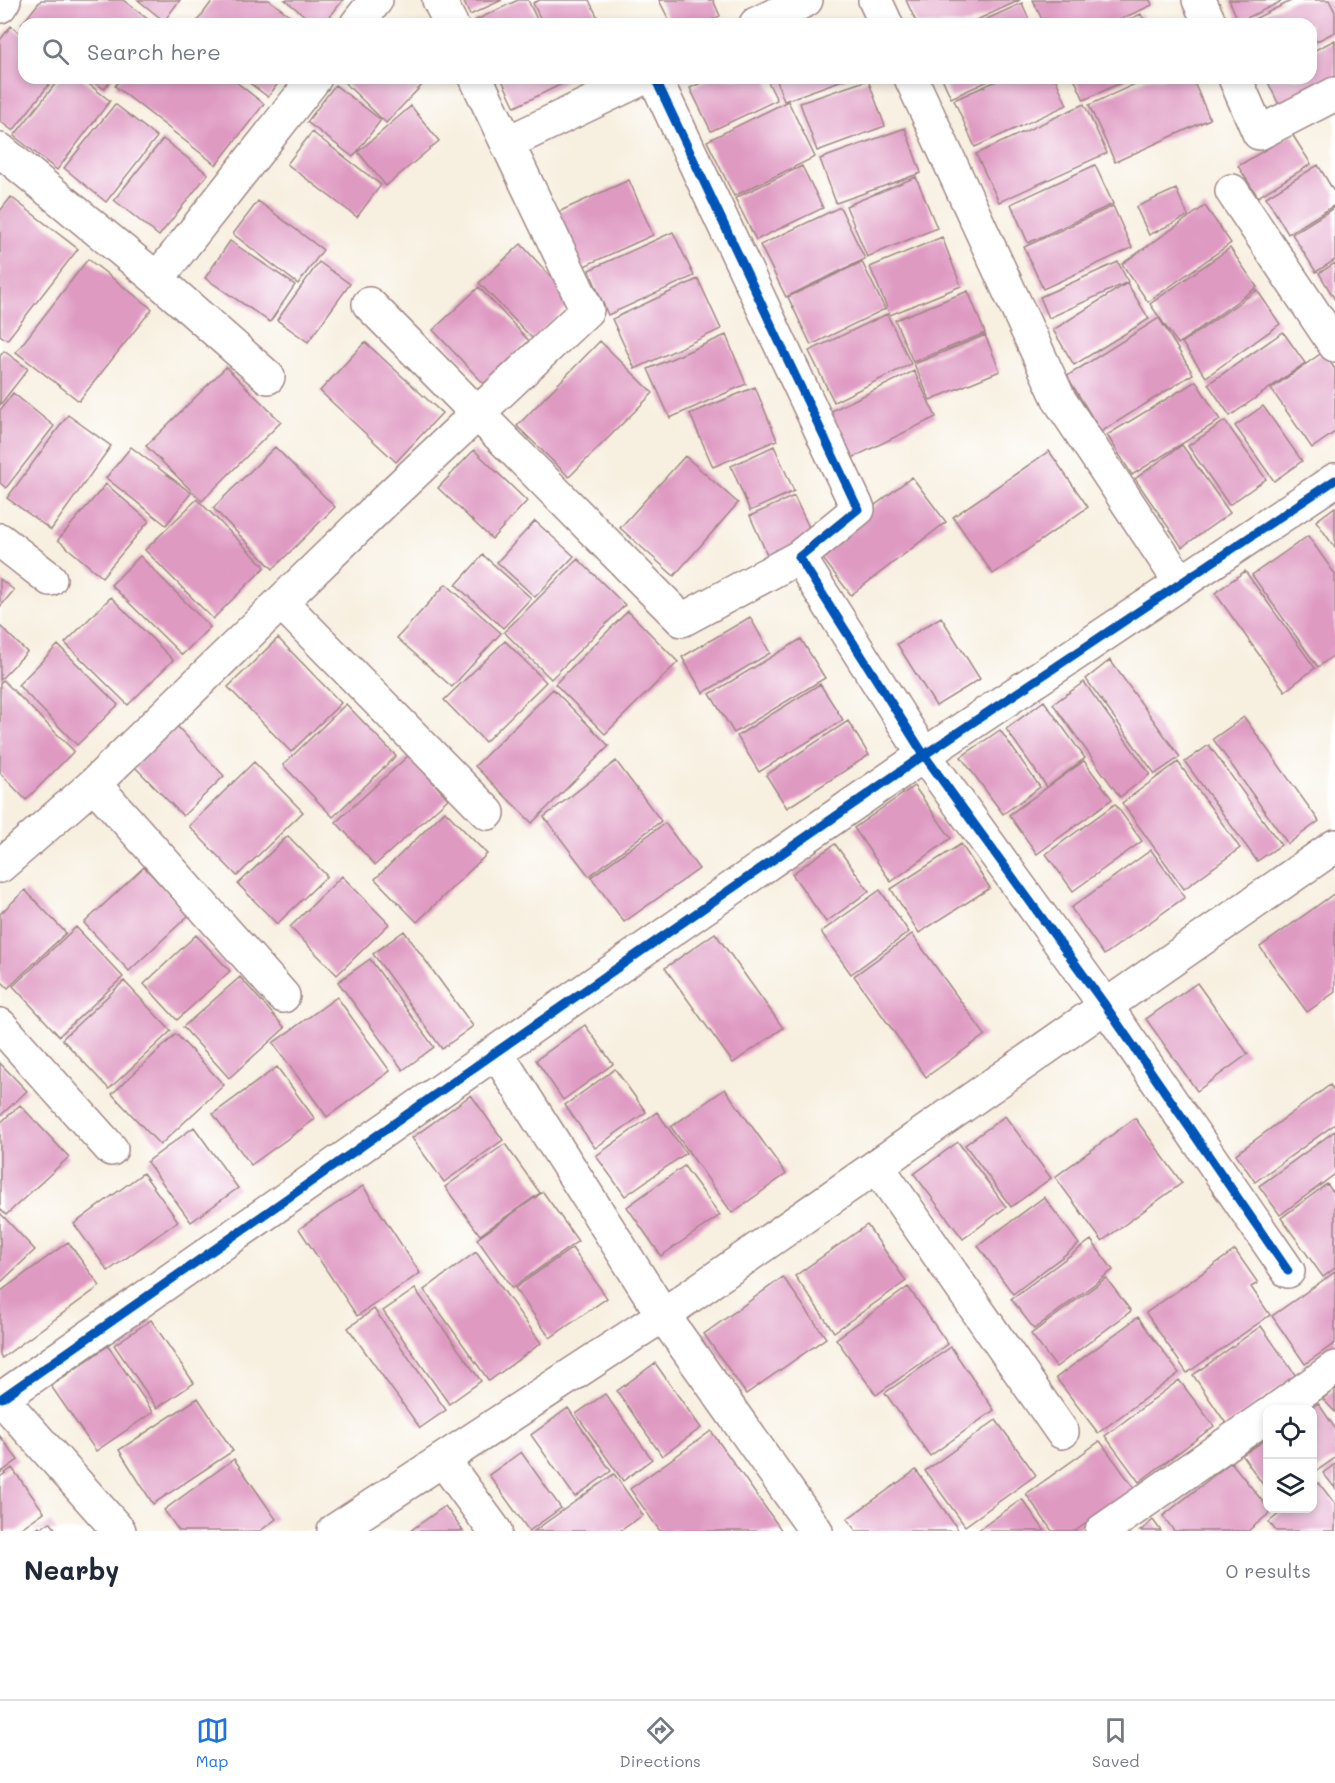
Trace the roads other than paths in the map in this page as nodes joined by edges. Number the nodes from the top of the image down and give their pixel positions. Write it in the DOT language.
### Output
graph roads {
  1 [pos="4,0"];
  2 [pos="376,0"];
  3 [pos="439,0"];
  4 [pos="806,0"];
  5 [pos="875,0"];
  6 [pos="1199,0"];
  7 [pos="0,6"];
  8 [pos="362,18"];
  9 [pos="448,18"];
  10 [pos="768,18"];
  11 [pos="883,18"];
  12 [pos="1207,18"];
  13 [pos="310,84"];
  14 [pos="479,84"];
  15 [pos="631,84"];
  16 [pos="658,84"];
  17 [pos="914,84"];
  18 [pos="1238,84"];
  19 [pos="1335,94"];
  20 [pos="507,143"];
  21 [pos="0,150"];
  22 [pos="1232,191"];
  23 [pos="157,279"];
  24 [pos="369,304"];
  25 [pos="1335,345"];
  26 [pos="268,377"];
  27 [pos="478,414"];
  28 [pos="1335,480"];
  29 [pos="0,540"];
  30 [pos="799,557"];
  31 [pos="50,579"];
  32 [pos="1181,583"];
  33 [pos="281,602"];
  34 [pos="924,755"];
  35 [pos="94,784"];
  36 [pos="488,813"];
  37 [pos="1334,847"];
  38 [pos="0,866"];
  39 [pos="283,996"];
  40 [pos="1105,1005"];
  41 [pos="0,1025"];
  42 [pos="496,1052"];
  43 [pos="111,1149"];
  44 [pos="877,1166"];
  45 [pos="1288,1271"];
  46 [pos="663,1315"];
  47 [pos="1335,1368"];
  48 [pos="1,1397"];
  49 [pos="1283,1405"];
  50 [pos="1263,1418"];
  51 [pos="1062,1432"];
  52 [pos="443,1460"];
  53 [pos="119,1531"];
  54 [pos="334,1531"];
  55 [pos="495,1531"];
  56 [pos="816,1531"];
  57 [pos="1102,1531"];
  1 -- 7 [label="street"];
  2 -- 8 [label="street"];
  3 -- 9 [label="street"];
  4 -- 10 [label="street"];
  5 -- 11 [label="street"];
  6 -- 12 [label="street"];
  13 -- 23 [label="street"];
  14 -- 20 [label="street"];
  15 -- 20 [label="street"];
  16 -- 30 [label="street"];
  17 -- 32 [label="street"];
  18 -- 19 [label="street"];
  20 -- 27 [label="street"];
  21 -- 23 [label="street"];
  22 -- 25 [label="street"];
  23 -- 26 [label="street"];
  24 -- 27 [label="street"];
  27 -- 30 [label="street"];
  27 -- 33 [label="street"];
  28 -- 32 [label="street"];
  29 -- 31 [label="street"];
  30 -- 34 [label="street"];
  32 -- 34 [label="street"];
  33 -- 35 [label="street"];
  33 -- 36 [label="street"];
  34 -- 40 [label="street"];
  34 -- 42 [label="street"];
  35 -- 38 [label="street"];
  35 -- 39 [label="street"];
  37 -- 40 [label="street"];
  40 -- 44 [label="street"];
  40 -- 45 [label="street"];
  41 -- 43 [label="street"];
  42 -- 46 [label="street"];
  42 -- 48 [label="street"];
  44 -- 46 [label="street"];
  44 -- 51 [label="street"];
  46 -- 52 [label="street"];
  46 -- 56 [label="street"];
  47 -- 49 [label="street"];
  48 -- 53 [label="street"];
  50 -- 57 [label="street"];
  52 -- 54 [label="street"];
  52 -- 55 [label="street"];
}
